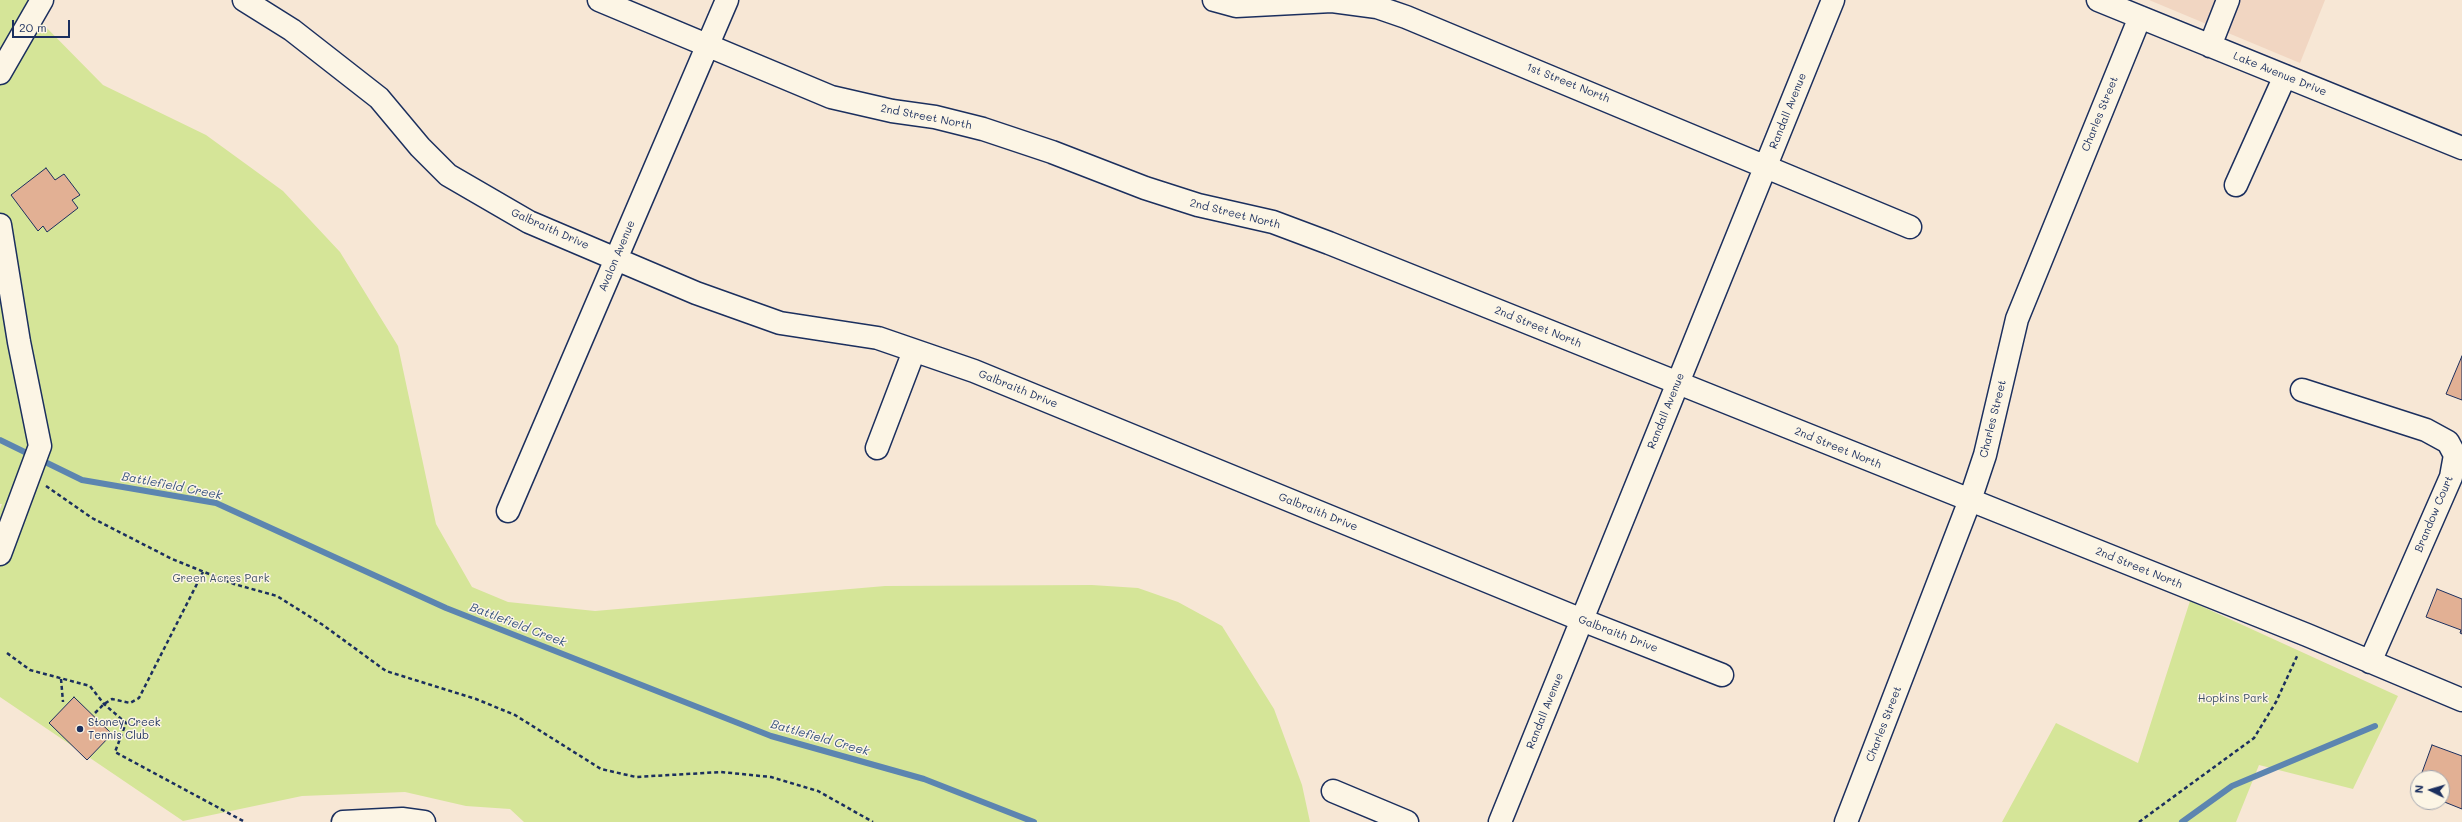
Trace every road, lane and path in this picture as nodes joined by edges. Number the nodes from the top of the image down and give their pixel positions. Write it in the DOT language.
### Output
graph roads {
  1 [pos="42,0"];
  2 [pos="244,0"];
  3 [pos="599,0"];
  4 [pos="727,0"];
  5 [pos="1214,0"];
  6 [pos="1832,0"];
  7 [pos="2098,0"];
  8 [pos="2228,0"];
  9 [pos="2138,10"];
  10 [pos="707,44"];
  11 [pos="2210,46"];
  12 [pos="0,73"];
  13 [pos="2285,76"];
  14 [pos="2462,148"];
  15 [pos="1766,165"];
  16 [pos="2236,185"];
  17 [pos="0,225"];
  18 [pos="1910,227"];
  19 [pos="616,258"];
  20 [pos="914,351"];
  21 [pos="1677,384"];
  22 [pos="2302,390"];
  23 [pos="877,448"];
  24 [pos="31,471"];
  25 [pos="1970,500"];
  26 [pos="508,511"];
  27 [pos="0,554"];
  28 [pos="203,572"];
  29 [pos="1582,620"];
  30 [pos="2306,635"];
  31 [pos="8,653"];
  32 [pos="2370,662"];
  33 [pos="1722,675"];
  34 [pos="61,678"];
  35 [pos="2462,700"];
  36 [pos="62,702"];
  37 [pos="104,704"];
  38 [pos="95,713"];
  39 [pos="1333,791"];
  40 [pos="245,822"];
  41 [pos="343,822"];
  42 [pos="424,822"];
  43 [pos="874,822"];
  44 [pos="1408,822"];
  45 [pos="1500,822"];
  46 [pos="1846,822"];
  47 [pos="2139,822"];
  1 -- 12 [label="street"];
  2 -- 19 [label="street, Galbraith Drive"];
  3 -- 10 [label="street, 2nd Street North"];
  4 -- 10 [label="street, Avalon Avenue"];
  5 -- 15 [label="street, 1st Street North"];
  6 -- 15 [label="street, Randall Avenue"];
  7 -- 9 [label="street, Lake Avenue Drive"];
  8 -- 11 [label="street"];
  9 -- 11 [label="street, Lake Avenue Drive"];
  9 -- 25 [label="street, Charles Street"];
  10 -- 19 [label="street, Avalon Avenue"];
  10 -- 21 [label="street, 2nd Street North"];
  11 -- 13 [label="street, Lake Avenue Drive"];
  13 -- 14 [label="street, Lake Avenue Drive"];
  13 -- 16 [label="street"];
  15 -- 18 [label="street, 1st Street North"];
  15 -- 21 [label="street, Randall Avenue"];
  17 -- 24 [label="street"];
  19 -- 20 [label="street, Galbraith Drive"];
  19 -- 26 [label="street, Avalon Avenue"];
  20 -- 23 [label="street"];
  20 -- 29 [label="street, Galbraith Drive"];
  21 -- 25 [label="street, 2nd Street North"];
  21 -- 29 [label="street, Randall Avenue"];
  22 -- 32 [label="street, Brandow Court"];
  24 -- 27 [label="street"];
  24 -- 28 [label="path"];
  25 -- 30 [label="street, 2nd Street North"];
  25 -- 46 [label="street, Charles Street"];
  28 -- 37 [label="path"];
  28 -- 43 [label="path"];
  29 -- 33 [label="street, Galbraith Drive"];
  29 -- 45 [label="street, Randall Avenue"];
  30 -- 32 [label="street, 2nd Street North"];
  30 -- 47 [label="path"];
  31 -- 34 [label="path"];
  32 -- 35 [label="street, 2nd Street North"];
  34 -- 36 [label="path"];
  34 -- 37 [label="path"];
  37 -- 38 [label="path"];
  37 -- 40 [label="path"];
  39 -- 44 [label="street"];
  41 -- 42 [label="street"];
}
